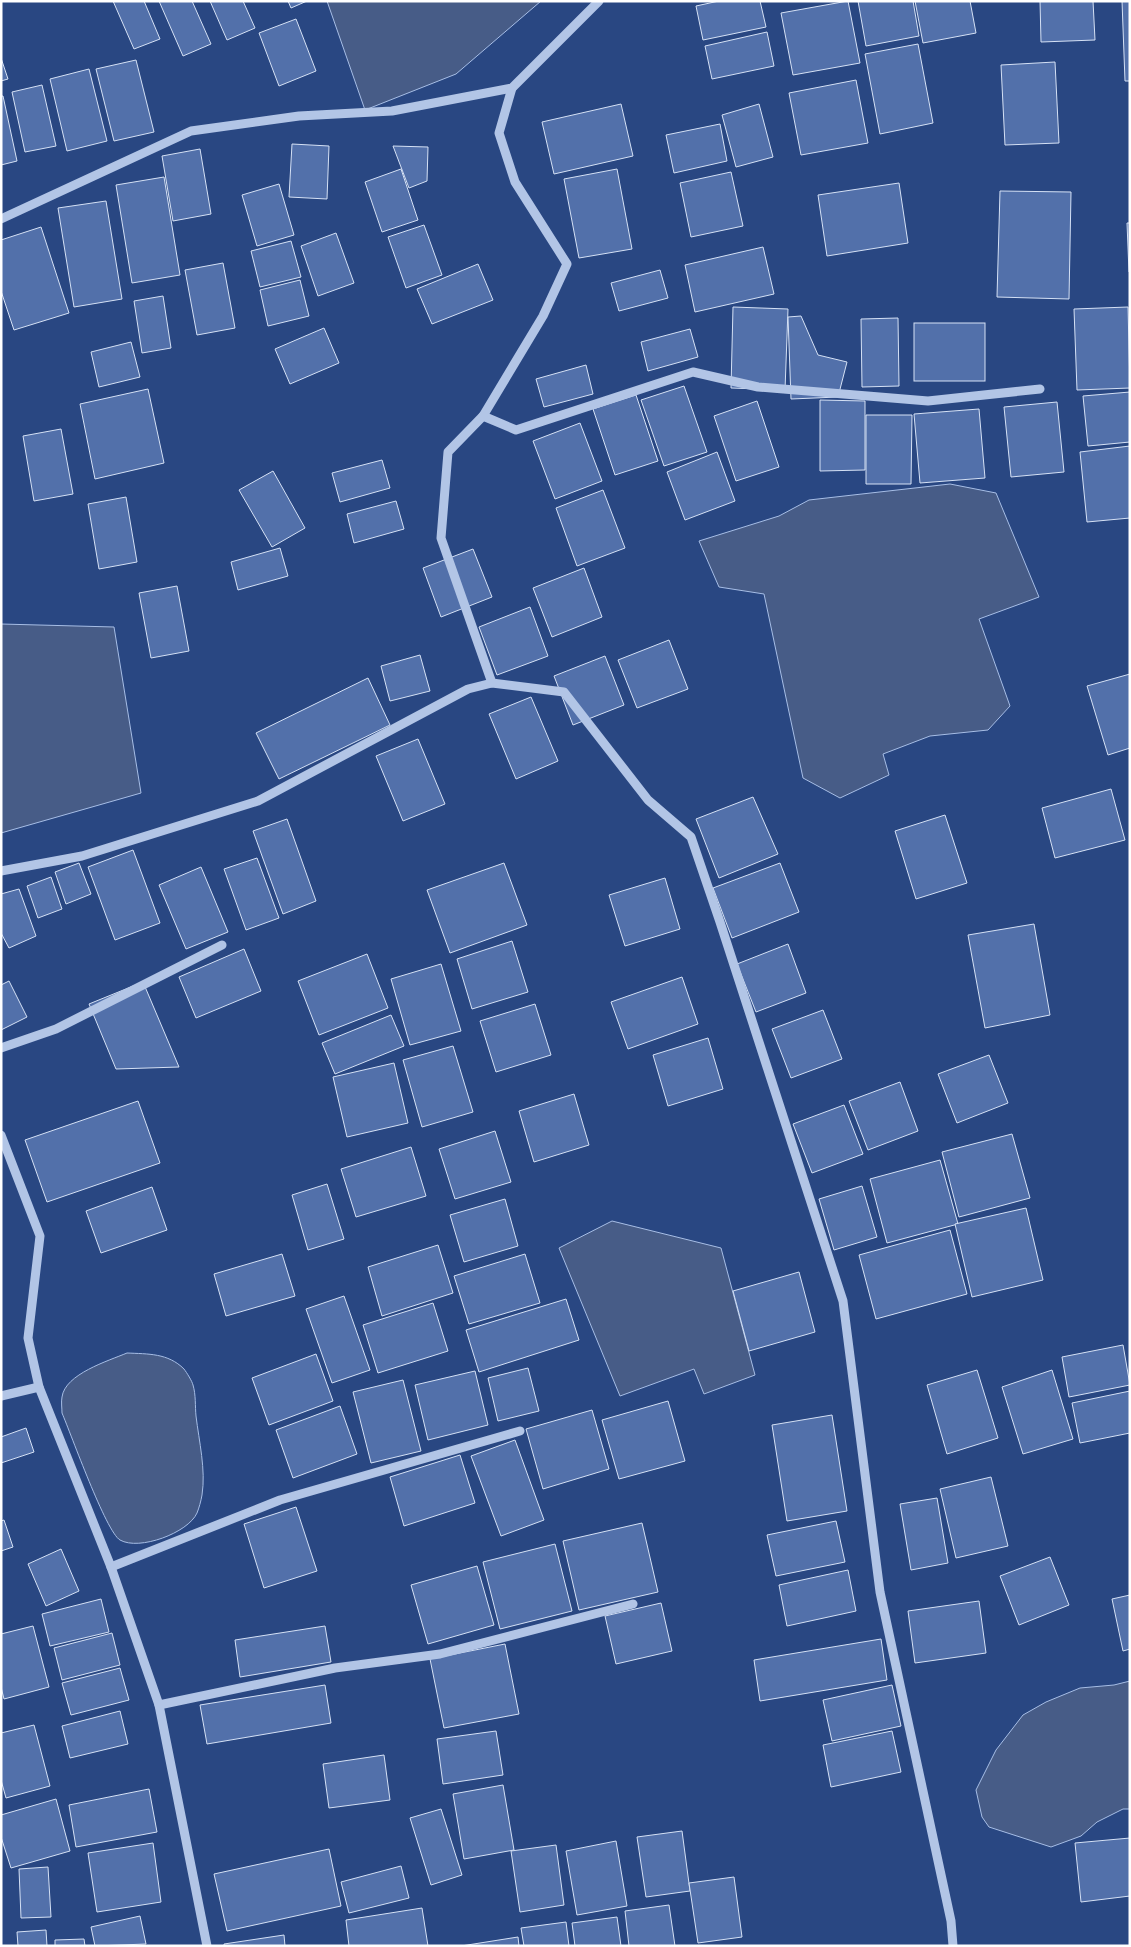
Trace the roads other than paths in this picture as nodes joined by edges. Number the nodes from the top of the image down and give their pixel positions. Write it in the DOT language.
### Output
graph roads {
  1 [pos="599,1"];
  2 [pos="512,88"];
  3 [pos="1,219"];
  4 [pos="1040,389"];
  5 [pos="483,416"];
  6 [pos="492,683"];
  7 [pos="1,871"];
  8 [pos="222,945"];
  9 [pos="1,1048"];
  10 [pos="1,1135"];
  11 [pos="39,1388"];
  12 [pos="1,1396"];
  13 [pos="520,1431"];
  14 [pos="111,1566"];
  15 [pos="633,1604"];
  16 [pos="159,1706"];
  17 [pos="207,1946"];
  18 [pos="953,1946"];
  1 -- 2 [label="street"];
  2 -- 3 [label="street"];
  2 -- 5 [label="street"];
  4 -- 5 [label="street"];
  5 -- 6 [label="street"];
  6 -- 7 [label="street"];
  6 -- 18 [label="street"];
  8 -- 9 [label="street"];
  10 -- 11 [label="street"];
  11 -- 12 [label="street"];
  11 -- 14 [label="street"];
  13 -- 14 [label="street"];
  14 -- 16 [label="street"];
  15 -- 16 [label="street"];
  16 -- 17 [label="street"];
}
